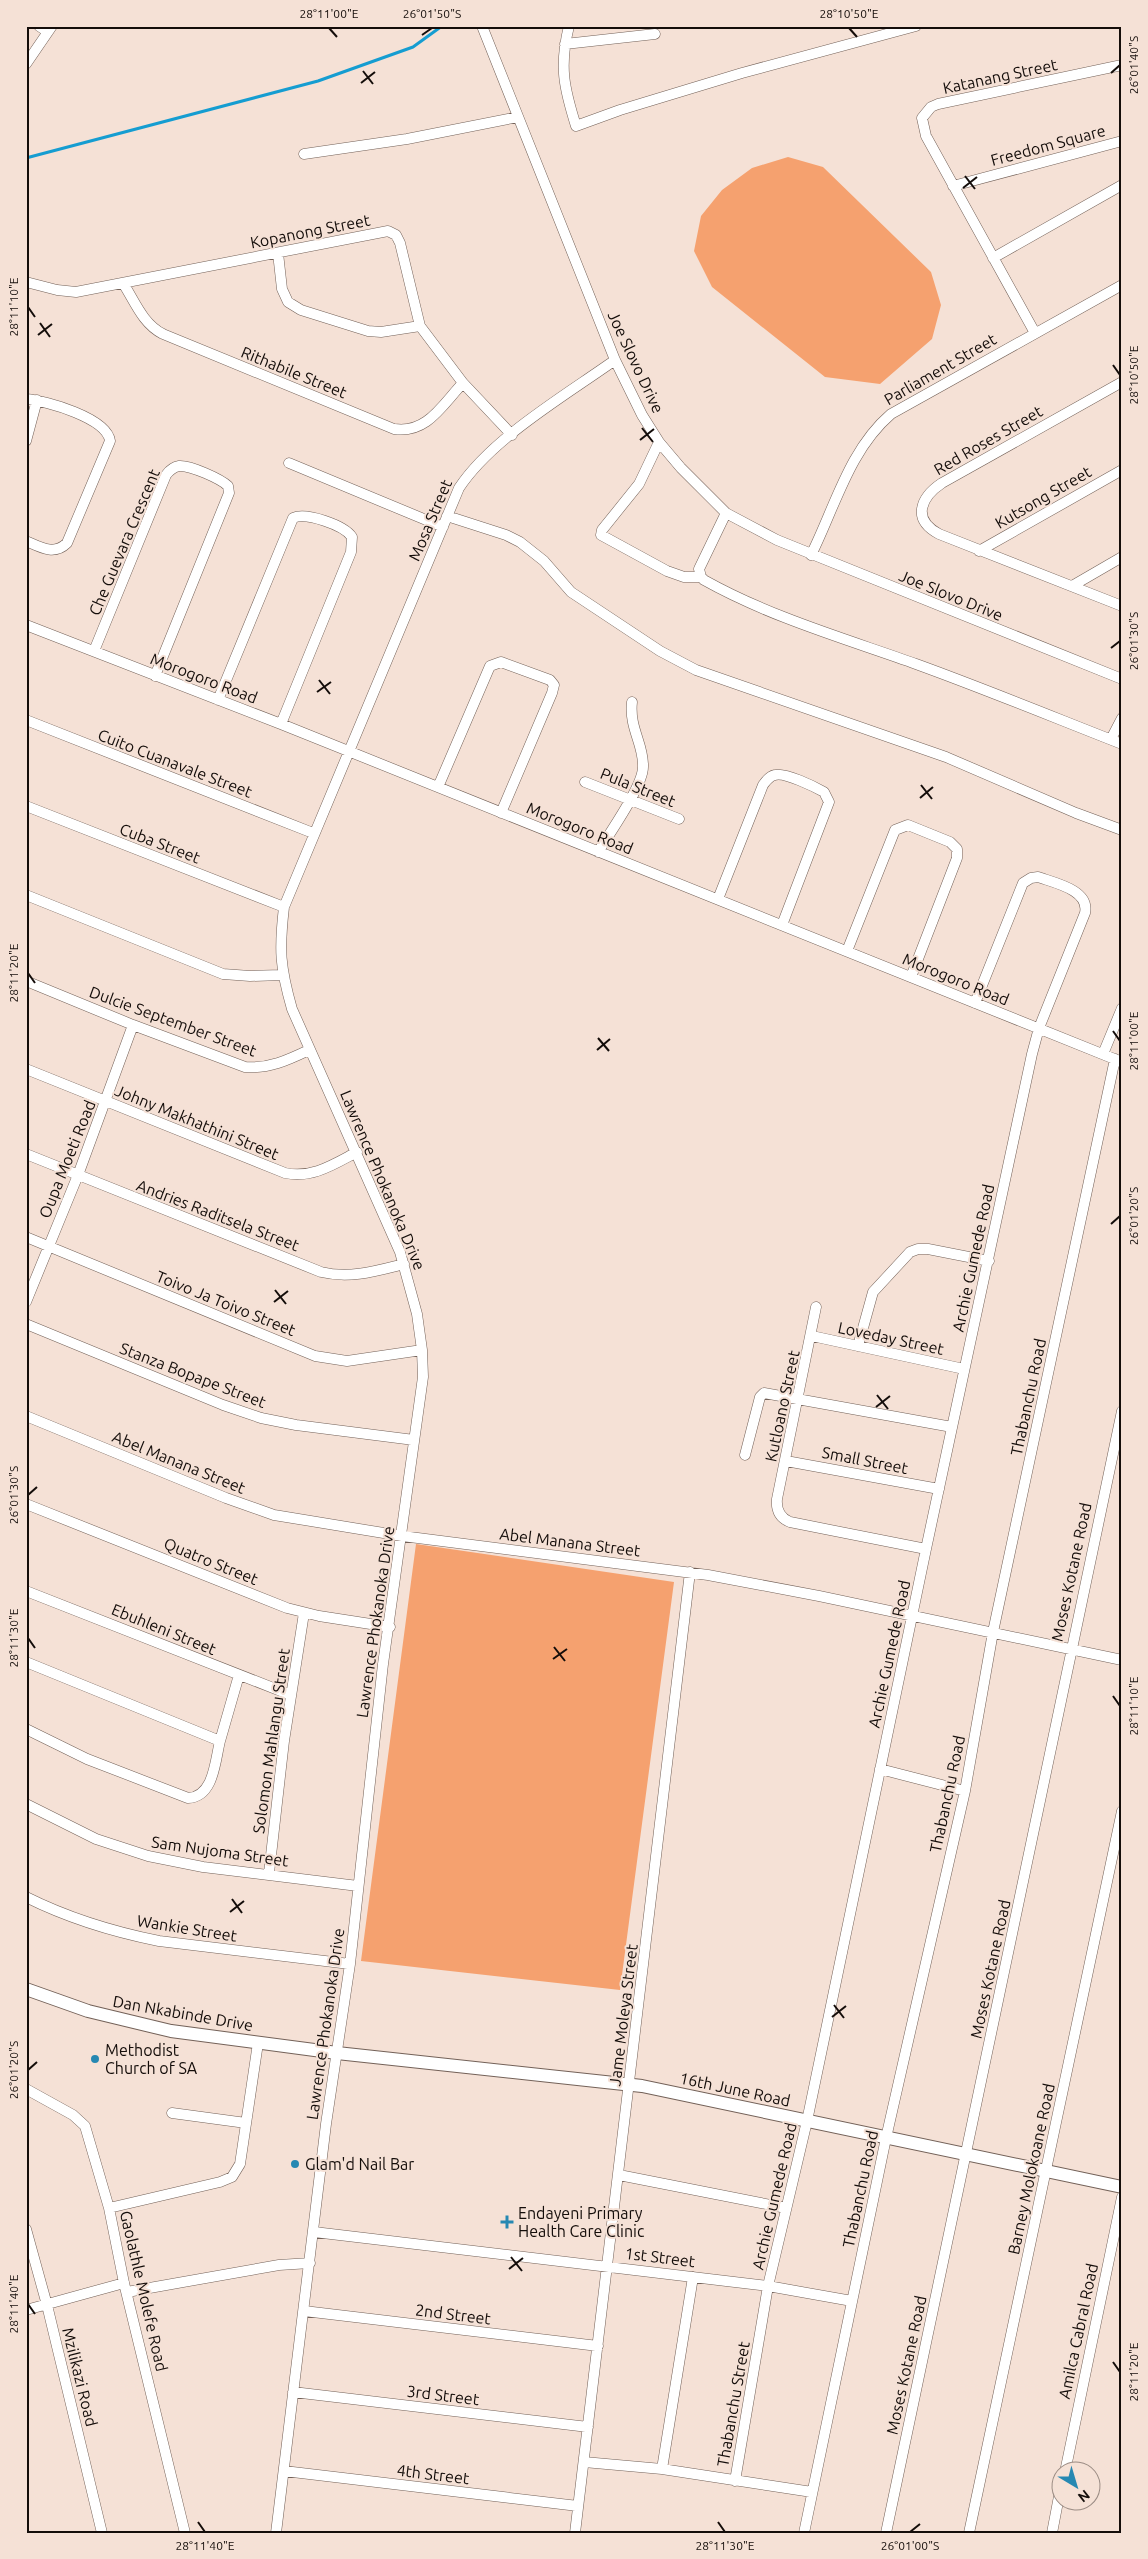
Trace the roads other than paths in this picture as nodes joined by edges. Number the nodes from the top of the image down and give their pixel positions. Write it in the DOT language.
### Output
graph roads {
  1 [pos="39,26"];
  2 [pos="482,26"];
  3 [pos="569,26"];
  4 [pos="916,26"];
  5 [pos="50,29"];
  6 [pos="655,34"];
  7 [pos="564,44"];
  8 [pos="26,64"];
  9 [pos="1122,65"];
  10 [pos="518,117"];
  11 [pos="1122,141"];
  12 [pos="304,154"];
  13 [pos="1122,185"];
  14 [pos="953,186"];
  15 [pos="278,252"];
  16 [pos="993,258"];
  17 [pos="26,282"];
  18 [pos="123,283"];
  19 [pos="1122,285"];
  20 [pos="420,326"];
  21 [pos="1035,333"];
  22 [pos="615,360"];
  23 [pos="1122,382"];
  24 [pos="463,383"];
  25 [pos="26,398"];
  26 [pos="37,400"];
  27 [pos="512,434"];
  28 [pos="26,441"];
  29 [pos="659,442"];
  30 [pos="289,463"];
  31 [pos="1122,470"];
  32 [pos="726,513"];
  33 [pos="447,516"];
  34 [pos="443,527"];
  35 [pos="26,541"];
  36 [pos="979,551"];
  37 [pos="811,555"];
  38 [pos="1122,557"];
  39 [pos="701,577"];
  40 [pos="1072,586"];
  41 [pos="1122,606"];
  42 [pos="26,625"];
  43 [pos="94,651"];
  44 [pos="155,676"];
  45 [pos="1122,679"];
  46 [pos="218,700"];
  47 [pos="632,702"];
  48 [pos="1122,718"];
  49 [pos="26,720"];
  50 [pos="281,724"];
  51 [pos="1111,739"];
  52 [pos="1122,744"];
  53 [pos="350,752"];
  54 [pos="586,782"];
  55 [pos="438,787"];
  56 [pos="629,799"];
  57 [pos="26,806"];
  58 [pos="501,813"];
  59 [pos="679,819"];
  60 [pos="1122,830"];
  61 [pos="313,833"];
  62 [pos="598,852"];
  63 [pos="26,895"];
  64 [pos="718,899"];
  65 [pos="284,907"];
  66 [pos="782,925"];
  67 [pos="847,951"];
  68 [pos="282,975"];
  69 [pos="911,977"];
  70 [pos="26,982"];
  71 [pos="974,1003"];
  72 [pos="1122,1008"];
  73 [pos="133,1025"];
  74 [pos="1039,1028"];
  75 [pos="309,1050"];
  76 [pos="1103,1054"];
  77 [pos="1118,1061"];
  78 [pos="26,1069"];
  79 [pos="106,1102"];
  80 [pos="357,1152"];
  81 [pos="26,1154"];
  82 [pos="78,1175"];
  83 [pos="26,1237"];
  84 [pos="48,1245"];
  85 [pos="989,1261"];
  86 [pos="404,1264"];
  87 [pos="26,1302"];
  88 [pos="816,1307"];
  89 [pos="26,1324"];
  90 [pos="812,1336"];
  91 [pos="858,1346"];
  92 [pos="422,1350"];
  93 [pos="964,1369"];
  94 [pos="800,1398"];
  95 [pos="1122,1411"];
  96 [pos="26,1416"];
  97 [pos="952,1427"];
  98 [pos="414,1440"];
  99 [pos="745,1455"];
  100 [pos="786,1461"];
  101 [pos="938,1489"];
  102 [pos="26,1504"];
  103 [pos="402,1536"];
  104 [pos="926,1549"];
  105 [pos="690,1572"];
  106 [pos="26,1591"];
  107 [pos="304,1613"];
  108 [pos="912,1616"];
  109 [pos="390,1627"];
  110 [pos="993,1632"];
  111 [pos="1070,1650"];
  112 [pos="1122,1660"];
  113 [pos="26,1662"];
  114 [pos="239,1675"];
  115 [pos="291,1695"];
  116 [pos="26,1729"];
  117 [pos="220,1740"];
  118 [pos="880,1769"];
  119 [pos="965,1791"];
  120 [pos="26,1804"];
  121 [pos="1122,1811"];
  122 [pos="269,1873"];
  123 [pos="358,1886"];
  124 [pos="26,1897"];
  125 [pos="350,1964"];
  126 [pos="26,1989"];
  127 [pos="258,2043"];
  128 [pos="337,2053"];
  129 [pos="629,2085"];
  130 [pos="26,2089"];
  131 [pos="172,2113"];
  132 [pos="807,2121"];
  133 [pos="246,2123"];
  134 [pos="886,2138"];
  135 [pos="966,2154"];
  136 [pos="1046,2171"];
  137 [pos="619,2175"];
  138 [pos="1122,2187"];
  139 [pos="1122,2197"];
  140 [pos="109,2208"];
  141 [pos="786,2208"];
  142 [pos="26,2229"];
  143 [pos="314,2232"];
  144 [pos="310,2263"];
  145 [pos="608,2266"];
  146 [pos="693,2277"];
  147 [pos="768,2286"];
  148 [pos="125,2288"];
  149 [pos="852,2301"];
  150 [pos="47,2305"];
  151 [pos="26,2310"];
  152 [pos="304,2311"];
  153 [pos="598,2346"];
  154 [pos="294,2392"];
  155 [pos="588,2427"];
  156 [pos="584,2462"];
  157 [pos="1067,2462"];
  158 [pos="662,2470"];
  159 [pos="284,2471"];
  160 [pos="735,2481"];
  161 [pos="812,2492"];
  162 [pos="578,2506"];
  163 [pos="1056,2512"];
  164 [pos="102,2533"];
  165 [pos="185,2533"];
  166 [pos="276,2533"];
  167 [pos="575,2533"];
  168 [pos="804,2533"];
  169 [pos="886,2533"];
  170 [pos="969,2533"];
  171 [pos="1052,2533"];
  1 -- 5 [label="street"];
  2 -- 10 [label="street, Joe Slovo Drive"];
  3 -- 7 [label="street"];
  4 -- 7 [label="street"];
  5 -- 8 [label="street"];
  6 -- 7 [label="street"];
  9 -- 14 [label="street, Katanang Street"];
  10 -- 12 [label="street"];
  10 -- 22 [label="street, Joe Slovo Drive"];
  11 -- 14 [label="street, Freedom Square"];
  13 -- 16 [label="street"];
  14 -- 16 [label="street, Katanang Street"];
  15 -- 18 [label="street, Kopanong Street"];
  15 -- 20 [label="street"];
  15 -- 20 [label="street, Kopanong Street"];
  16 -- 21 [label="street, Katanang Street"];
  17 -- 18 [label="street, Kopanong Street"];
  18 -- 24 [label="street, Rithabile Street"];
  19 -- 21 [label="street, Parliament Street"];
  20 -- 24 [label="street, Kopanong Street"];
  21 -- 37 [label="street, Parliament Street"];
  22 -- 27 [label="street, Mosa Street"];
  22 -- 29 [label="street, Joe Slovo Drive"];
  23 -- 36 [label="street, Red Roses Street"];
  24 -- 27 [label="street, Kopanong Street"];
  25 -- 26 [label="street"];
  26 -- 28 [label="street"];
  26 -- 35 [label="street"];
  27 -- 33 [label="street, Mosa Street"];
  29 -- 32 [label="street, Joe Slovo Drive"];
  29 -- 39 [label="street"];
  30 -- 34 [label="street"];
  31 -- 36 [label="street, Kutsong Street"];
  32 -- 37 [label="street, Joe Slovo Drive"];
  32 -- 39 [label="street"];
  33 -- 34 [label="street, Mosa Street"];
  33 -- 60 [label="street"];
  34 -- 53 [label="street, Mosa Street"];
  36 -- 40 [label="street, Red Roses Street"];
  37 -- 45 [label="street, Joe Slovo Drive"];
  38 -- 40 [label="street"];
  39 -- 51 [label="street"];
  40 -- 41 [label="street, Red Roses Street"];
  42 -- 43 [label="street, Morogoro Road"];
  43 -- 44 [label="street, Morogoro Road"];
  43 -- 44 [label="street, Che Guevara Crescent"];
  44 -- 46 [label="street, Morogoro Road"];
  46 -- 50 [label="street, Morogoro Road"];
  46 -- 50 [label="street"];
  47 -- 56 [label="street"];
  48 -- 51 [label="street"];
  49 -- 61 [label="street, Cuito Cuanavale Street"];
  50 -- 53 [label="street, Morogoro Road"];
  51 -- 52 [label="street"];
  53 -- 55 [label="street, Morogoro Road"];
  53 -- 61 [label="street, Lawrence Phokanoka Drive"];
  54 -- 56 [label="street, Pula Street"];
  55 -- 58 [label="street, Morogoro Road"];
  55 -- 58 [label="street"];
  56 -- 59 [label="street, Pula Street"];
  56 -- 62 [label="street"];
  57 -- 65 [label="street, Cuba Street"];
  58 -- 62 [label="street, Morogoro Road"];
  61 -- 65 [label="street, Lawrence Phokanoka Drive"];
  62 -- 64 [label="street, Morogoro Road"];
  63 -- 68 [label="street"];
  64 -- 66 [label="street, Morogoro Road"];
  64 -- 66 [label="street"];
  65 -- 68 [label="street, Lawrence Phokanoka Drive"];
  66 -- 67 [label="street, Morogoro Road"];
  67 -- 69 [label="street, Morogoro Road"];
  67 -- 69 [label="street"];
  68 -- 75 [label="street, Lawrence Phokanoka Drive"];
  69 -- 71 [label="street, Morogoro Road"];
  70 -- 73 [label="street, Dulcie September Street"];
  71 -- 74 [label="street, Morogoro Road"];
  71 -- 74 [label="street, Archie Gumede Road"];
  72 -- 76 [label="street"];
  73 -- 75 [label="street, Dulcie September Street"];
  73 -- 79 [label="street, Oupa Moeti Road"];
  74 -- 76 [label="street, Morogoro Road"];
  74 -- 85 [label="street, Archie Gumede Road"];
  75 -- 80 [label="street, Lawrence Phokanoka Drive"];
  76 -- 77 [label="street, Morogoro Road"];
  77 -- 110 [label="street, Thabanchu Road"];
  78 -- 79 [label="street, Johny Makhathini Street"];
  79 -- 80 [label="street, Johny Makhathini Street"];
  79 -- 82 [label="street, Oupa Moeti Road"];
  80 -- 86 [label="street, Lawrence Phokanoka Drive"];
  81 -- 82 [label="street, Andries Raditsela Street"];
  82 -- 84 [label="street, Oupa Moeti Road"];
  82 -- 86 [label="street, Andries Raditsela Street"];
  83 -- 84 [label="street, Toivo Ja Toivo Street"];
  84 -- 87 [label="street, Oupa Moeti Road"];
  84 -- 92 [label="street, Toivo Ja Toivo Street"];
  85 -- 91 [label="street"];
  85 -- 93 [label="street, Archie Gumede Road"];
  86 -- 92 [label="street, Lawrence Phokanoka Drive"];
  88 -- 90 [label="street, Kutloano Street"];
  89 -- 98 [label="street, Stanza Bopape Street"];
  90 -- 91 [label="street, Loveday Street"];
  90 -- 94 [label="street, Kutloano Street"];
  91 -- 93 [label="street, Loveday Street"];
  92 -- 98 [label="street, Lawrence Phokanoka Drive"];
  93 -- 97 [label="street, Archie Gumede Road"];
  94 -- 97 [label="street"];
  94 -- 99 [label="street"];
  94 -- 100 [label="street, Kutloano Street"];
  95 -- 111 [label="street, Moses Kotane Road"];
  96 -- 103 [label="street, Abel Manana Street"];
  97 -- 101 [label="street, Archie Gumede Road"];
  98 -- 103 [label="street, Lawrence Phokanoka Drive"];
  100 -- 101 [label="street, Small Street"];
  100 -- 104 [label="street, Kutloano Street"];
  101 -- 104 [label="street, Archie Gumede Road"];
  102 -- 107 [label="street, Quatro Street"];
  103 -- 105 [label="street, Abel Manana Street"];
  103 -- 109 [label="street, Lawrence Phokanoka Drive"];
  104 -- 108 [label="street, Archie Gumede Road"];
  105 -- 108 [label="street, Abel Manana Street"];
  105 -- 129 [label="street, Jame Moleya Street"];
  106 -- 114 [label="street, Ebuhleni Street"];
  107 -- 109 [label="street, Quatro Street"];
  107 -- 115 [label="street, Solomon Mahlangu Street"];
  108 -- 110 [label="street, Abel Manana Street"];
  108 -- 118 [label="street, Archie Gumede Road"];
  109 -- 123 [label="street, Lawrence Phokanoka Drive"];
  110 -- 111 [label="street, Abel Manana Street"];
  110 -- 119 [label="street, Thabanchu Road"];
  111 -- 112 [label="street, Abel Manana Street"];
  111 -- 135 [label="street, Moses Kotane Road"];
  113 -- 117 [label="street"];
  114 -- 115 [label="street, Ebuhleni Street"];
  114 -- 117 [label="street"];
  115 -- 122 [label="street, Solomon Mahlangu Street"];
  116 -- 117 [label="street"];
  118 -- 119 [label="street"];
  118 -- 132 [label="street, Archie Gumede Road"];
  119 -- 134 [label="street, Thabanchu Road"];
  120 -- 122 [label="street, Sam Nujoma Street"];
  121 -- 136 [label="street, Barney Molokoane Road"];
  122 -- 123 [label="street, Sam Nujoma Street"];
  123 -- 125 [label="street, Lawrence Phokanoka Drive"];
  124 -- 125 [label="street, Wankie Street"];
  125 -- 128 [label="street, Lawrence Phokanoka Drive"];
  126 -- 127 [label="street, Dan Nkabinde Drive"];
  127 -- 128 [label="street, Dan Nkabinde Drive"];
  127 -- 133 [label="street"];
  128 -- 129 [label="street, 16th June Road"];
  128 -- 143 [label="street, Lawrence Phokanoka Drive"];
  129 -- 132 [label="street, 16th June Road"];
  129 -- 137 [label="street, Jame Moleya Street"];
  130 -- 140 [label="street, Gaolathle Molefe Road"];
  131 -- 133 [label="street"];
  132 -- 134 [label="street, 16th June Road"];
  132 -- 141 [label="street, Archie Gumede Road"];
  133 -- 140 [label="street"];
  134 -- 135 [label="street, 16th June Road"];
  134 -- 149 [label="street, Thabanchu Road"];
  135 -- 136 [label="street, 16th June Road"];
  135 -- 169 [label="street, Moses Kotane Road"];
  136 -- 138 [label="street, 16th June Road"];
  136 -- 170 [label="street, Barney Molokoane Road"];
  137 -- 141 [label="street"];
  137 -- 145 [label="street, Jame Moleya Street"];
  139 -- 157 [label="street, Amilca Cabral Road"];
  140 -- 148 [label="street, Gaolathle Molefe Road"];
  141 -- 147 [label="street, Archie Gumede Road"];
  142 -- 150 [label="street, Mzilikazi Road"];
  143 -- 144 [label="street, Lawrence Phokanoka Drive"];
  143 -- 145 [label="street, 1st Street"];
  144 -- 148 [label="street"];
  144 -- 152 [label="street, Lawrence Phokanoka Drive"];
  145 -- 146 [label="street, 1st Street"];
  145 -- 153 [label="street, Jame Moleya Street"];
  146 -- 147 [label="street, 1st Street"];
  146 -- 158 [label="street"];
  147 -- 149 [label="street, 1st Street"];
  147 -- 160 [label="street, Thabanchu Street"];
  148 -- 150 [label="street"];
  148 -- 165 [label="street, Gaolathle Molefe Road"];
  149 -- 161 [label="street, Thabanchu Road"];
  150 -- 151 [label="street"];
  150 -- 164 [label="street, Mzilikazi Road"];
  152 -- 153 [label="street, 2nd Street"];
  152 -- 154 [label="street, Lawrence Phokanoka Drive"];
  153 -- 155 [label="street, Jame Moleya Street"];
  154 -- 155 [label="street, 3rd Street"];
  154 -- 159 [label="street, Lawrence Phokanoka Drive"];
  155 -- 156 [label="street, Jame Moleya Street"];
  156 -- 158 [label="street"];
  156 -- 162 [label="street, Jame Moleya Street"];
  158 -- 160 [label="street"];
  159 -- 162 [label="street, 4th Street"];
  159 -- 166 [label="street, Lawrence Phokanoka Drive"];
  160 -- 161 [label="street, Thabanchu Street"];
  161 -- 168 [label="street, Thabanchu Road"];
  162 -- 167 [label="street, Jame Moleya Street"];
  163 -- 171 [label="street"];
}
